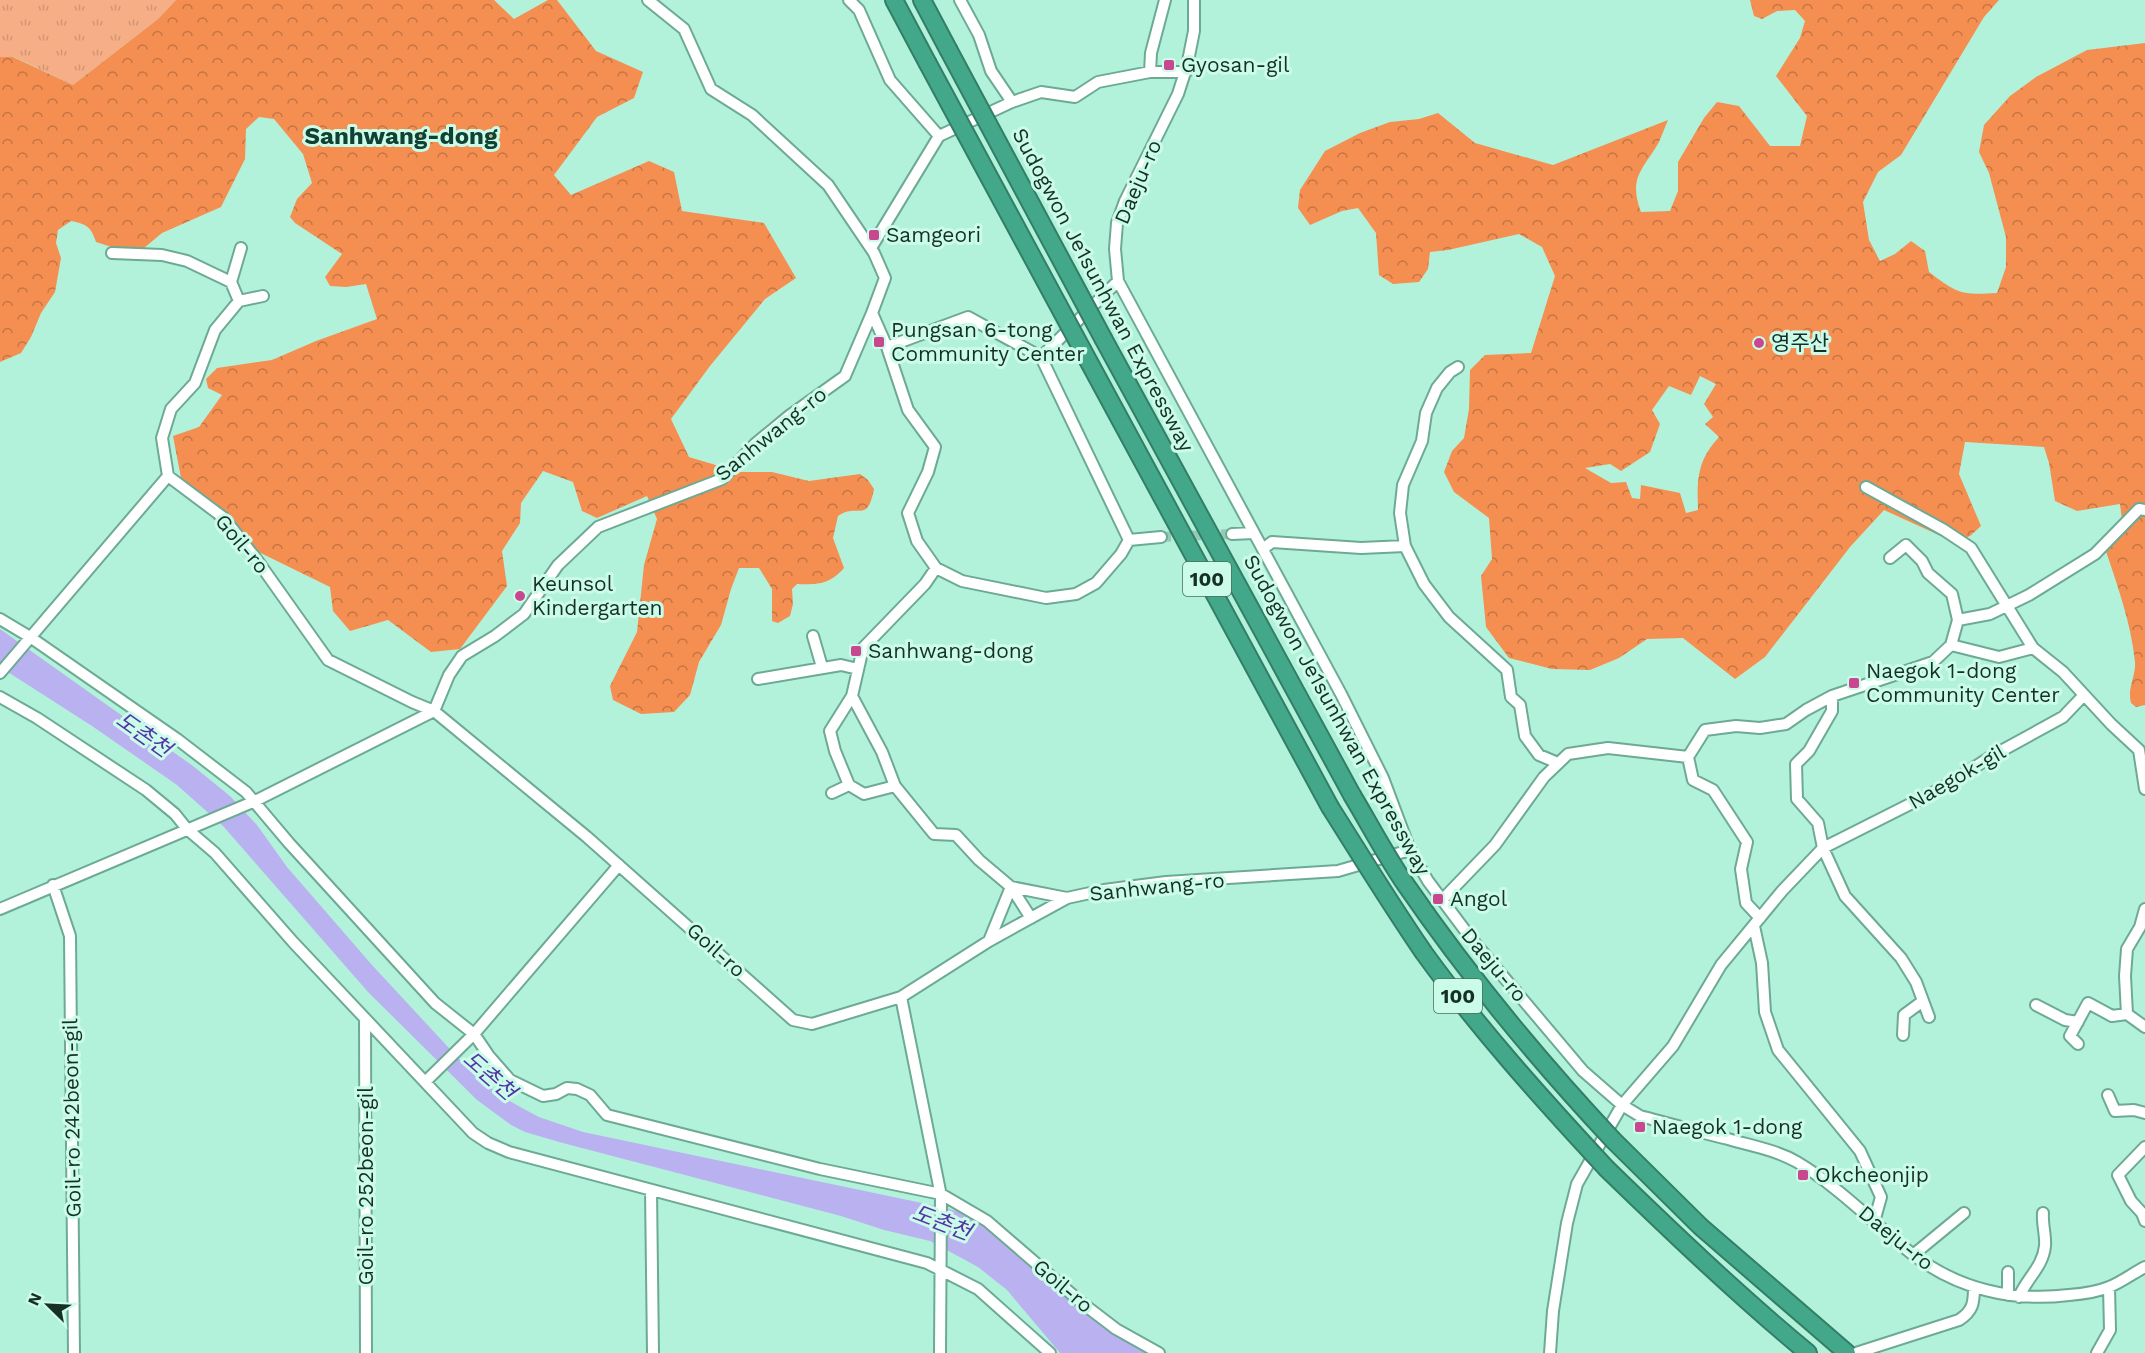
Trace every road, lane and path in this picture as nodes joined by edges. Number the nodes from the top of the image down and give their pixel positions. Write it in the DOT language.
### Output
graph roads {
  1 [pos="648,0"];
  2 [pos="849,0"];
  3 [pos="894,0"];
  4 [pos="922,0"];
  5 [pos="960,0"];
  6 [pos="1165,0"];
  7 [pos="1194,0"];
  8 [pos="1150,72"];
  9 [pos="1186,72"];
  10 [pos="1012,102"];
  11 [pos="939,136"];
  12 [pos="870,248"];
  13 [pos="242,249"];
  14 [pos="112,253"];
  15 [pos="1118,281"];
  16 [pos="231,282"];
  17 [pos="263,296"];
  18 [pos="239,301"];
  19 [pos="872,313"];
  20 [pos="887,347"];
  21 [pos="1041,357"];
  22 [pos="1458,367"];
  23 [pos="168,476"];
  24 [pos="1866,487"];
  25 [pos="2145,510"];
  26 [pos="1254,533"];
  27 [pos="1233,534"];
  28 [pos="1161,537"];
  29 [pos="1129,540"];
  30 [pos="1404,546"];
  31 [pos="1263,549"];
  32 [pos="1890,558"];
  33 [pos="936,568"];
  34 [pos="2008,605"];
  35 [pos="0,619"];
  36 [pos="1959,620"];
  37 [pos="813,636"];
  38 [pos="28,638"];
  39 [pos="1951,645"];
  40 [pos="2034,648"];
  41 [pos="822,667"];
  42 [pos="858,669"];
  43 [pos="0,673"];
  44 [pos="758,679"];
  45 [pos="2084,695"];
  46 [pos="852,696"];
  47 [pos="1832,696"];
  48 [pos="0,697"];
  49 [pos="434,711"];
  50 [pos="1688,757"];
  51 [pos="1558,764"];
  52 [pos="849,785"];
  53 [pos="895,786"];
  54 [pos="2145,789"];
  55 [pos="832,793"];
  56 [pos="251,803"];
  57 [pos="187,829"];
  58 [pos="1823,848"];
  59 [pos="1410,850"];
  60 [pos="619,865"];
  61 [pos="53,885"];
  62 [pos="1011,887"];
  63 [pos="1067,898"];
  64 [pos="1442,900"];
  65 [pos="0,909"];
  66 [pos="2145,909"];
  67 [pos="1031,918"];
  68 [pos="1757,922"];
  69 [pos="989,941"];
  70 [pos="901,997"];
  71 [pos="1923,1000"];
  72 [pos="2036,1005"];
  73 [pos="2127,1014"];
  74 [pos="1929,1017"];
  75 [pos="365,1019"];
  76 [pos="2078,1022"];
  77 [pos="2145,1027"];
  78 [pos="1903,1035"];
  79 [pos="471,1036"];
  80 [pos="2078,1044"];
  81 [pos="425,1082"];
  82 [pos="2108,1095"];
  83 [pos="1622,1105"];
  84 [pos="2145,1113"];
  85 [pos="2145,1147"];
  86 [pos="651,1190"];
  87 [pos="941,1195"];
  88 [pos="1964,1213"];
  89 [pos="2043,1213"];
  90 [pos="2145,1221"];
  91 [pos="1874,1222"];
  92 [pos="1913,1255"];
  93 [pos="2145,1267"];
  94 [pos="942,1269"];
  95 [pos="2008,1272"];
  96 [pos="1974,1287"];
  97 [pos="2109,1287"];
  98 [pos="2013,1296"];
  99 [pos="74,1353"];
  100 [pos="366,1353"];
  101 [pos="653,1353"];
  102 [pos="940,1353"];
  103 [pos="1050,1353"];
  104 [pos="1159,1353"];
  105 [pos="1550,1353"];
  106 [pos="1808,1353"];
  107 [pos="1847,1353"];
  108 [pos="1856,1353"];
  109 [pos="2097,1353"];
  1 -- 12 [label="street, Sanhwang-ro"];
  2 -- 11 [label="street"];
  3 -- 106 [label="highway, 100, bridge"];
  4 -- 107 [label="highway, Sudogwon Je1sunhwan Expressway / 100, bridge"];
  5 -- 10 [label="street"];
  6 -- 8 [label="street"];
  7 -- 9 [label="street, Daeju-ro"];
  8 -- 9 [label="street"];
  8 -- 10 [label="street"];
  9 -- 15 [label="street, Daeju-ro"];
  10 -- 11 [label="street"];
  11 -- 12 [label="street"];
  12 -- 19 [label="street, Sanhwang-ro"];
  13 -- 16 [label="street"];
  14 -- 16 [label="street"];
  15 -- 21 [label="street"];
  15 -- 26 [label="street, Daeju-ro"];
  16 -- 18 [label="street"];
  17 -- 18 [label="street"];
  18 -- 23 [label="street"];
  19 -- 20 [label="street"];
  19 -- 49 [label="street, Sanhwang-ro"];
  20 -- 21 [label="street"];
  20 -- 33 [label="street"];
  21 -- 29 [label="street"];
  22 -- 30 [label="street"];
  23 -- 38 [label="street"];
  23 -- 49 [label="street, Goil-ro"];
  24 -- 34 [label="street"];
  25 -- 34 [label="street"];
  26 -- 27 [label="street"];
  26 -- 31 [label="street, Daeju-ro"];
  28 -- 29 [label="street"];
  29 -- 33 [label="street"];
  30 -- 31 [label="street"];
  30 -- 51 [label="street"];
  31 -- 59 [label="street, Daeju-ro"];
  32 -- 36 [label="street"];
  33 -- 42 [label="street"];
  34 -- 36 [label="street"];
  34 -- 40 [label="street"];
  35 -- 38 [label="street, Goil-ro"];
  36 -- 39 [label="street"];
  37 -- 41 [label="street"];
  38 -- 43 [label="street"];
  38 -- 56 [label="street, Goil-ro"];
  39 -- 40 [label="street"];
  39 -- 47 [label="street"];
  40 -- 45 [label="street"];
  41 -- 42 [label="street"];
  41 -- 44 [label="street"];
  42 -- 46 [label="street"];
  45 -- 54 [label="street"];
  45 -- 58 [label="street, Naegok-gil"];
  46 -- 52 [label="street"];
  46 -- 53 [label="street"];
  47 -- 50 [label="street"];
  47 -- 58 [label="street"];
  48 -- 57 [label="street"];
  49 -- 56 [label="street"];
  49 -- 60 [label="street, Goil-ro"];
  50 -- 51 [label="street"];
  50 -- 68 [label="street"];
  51 -- 64 [label="street"];
  52 -- 53 [label="street"];
  52 -- 55 [label="street"];
  53 -- 62 [label="street"];
  56 -- 57 [label="street"];
  56 -- 79 [label="street, Goil-ro"];
  57 -- 61 [label="street"];
  57 -- 75 [label="street"];
  58 -- 68 [label="street, Naegok-gil"];
  58 -- 71 [label="street"];
  59 -- 63 [label="street, Sanhwang-ro"];
  59 -- 64 [label="street, Daeju-ro"];
  60 -- 70 [label="street, Goil-ro"];
  60 -- 79 [label="street"];
  61 -- 65 [label="street"];
  61 -- 99 [label="street, Goil-ro 242beon-gil"];
  62 -- 63 [label="street"];
  62 -- 67 [label="street"];
  62 -- 69 [label="street"];
  63 -- 67 [label="street, Sanhwang-ro"];
  64 -- 83 [label="street, Daeju-ro"];
  66 -- 73 [label="street"];
  67 -- 69 [label="street, Goil-ro"];
  68 -- 83 [label="street, Naegok-gil"];
  68 -- 91 [label="street"];
  69 -- 70 [label="street, Goil-ro"];
  70 -- 87 [label="street"];
  71 -- 74 [label="street"];
  71 -- 78 [label="street"];
  72 -- 76 [label="street"];
  73 -- 76 [label="street"];
  73 -- 77 [label="street"];
  75 -- 81 [label="street"];
  75 -- 100 [label="street, Goil-ro 252beon-gil"];
  76 -- 80 [label="street"];
  79 -- 81 [label="street"];
  79 -- 87 [label="street, Goil-ro"];
  81 -- 86 [label="street"];
  82 -- 84 [label="street"];
  83 -- 91 [label="street, Daeju-ro"];
  83 -- 105 [label="street"];
  85 -- 90 [label="street"];
  86 -- 94 [label="street"];
  86 -- 101 [label="street"];
  87 -- 94 [label="street"];
  87 -- 104 [label="street, Goil-ro"];
  88 -- 92 [label="street"];
  89 -- 98 [label="street"];
  91 -- 92 [label="street, Daeju-ro"];
  92 -- 96 [label="street, Daeju-ro"];
  93 -- 97 [label="street, Daeju-ro"];
  94 -- 102 [label="street"];
  94 -- 103 [label="street"];
  95 -- 98 [label="street"];
  96 -- 98 [label="street, Daeju-ro"];
  96 -- 108 [label="street"];
  97 -- 98 [label="street, Daeju-ro"];
  97 -- 109 [label="street"];
}
